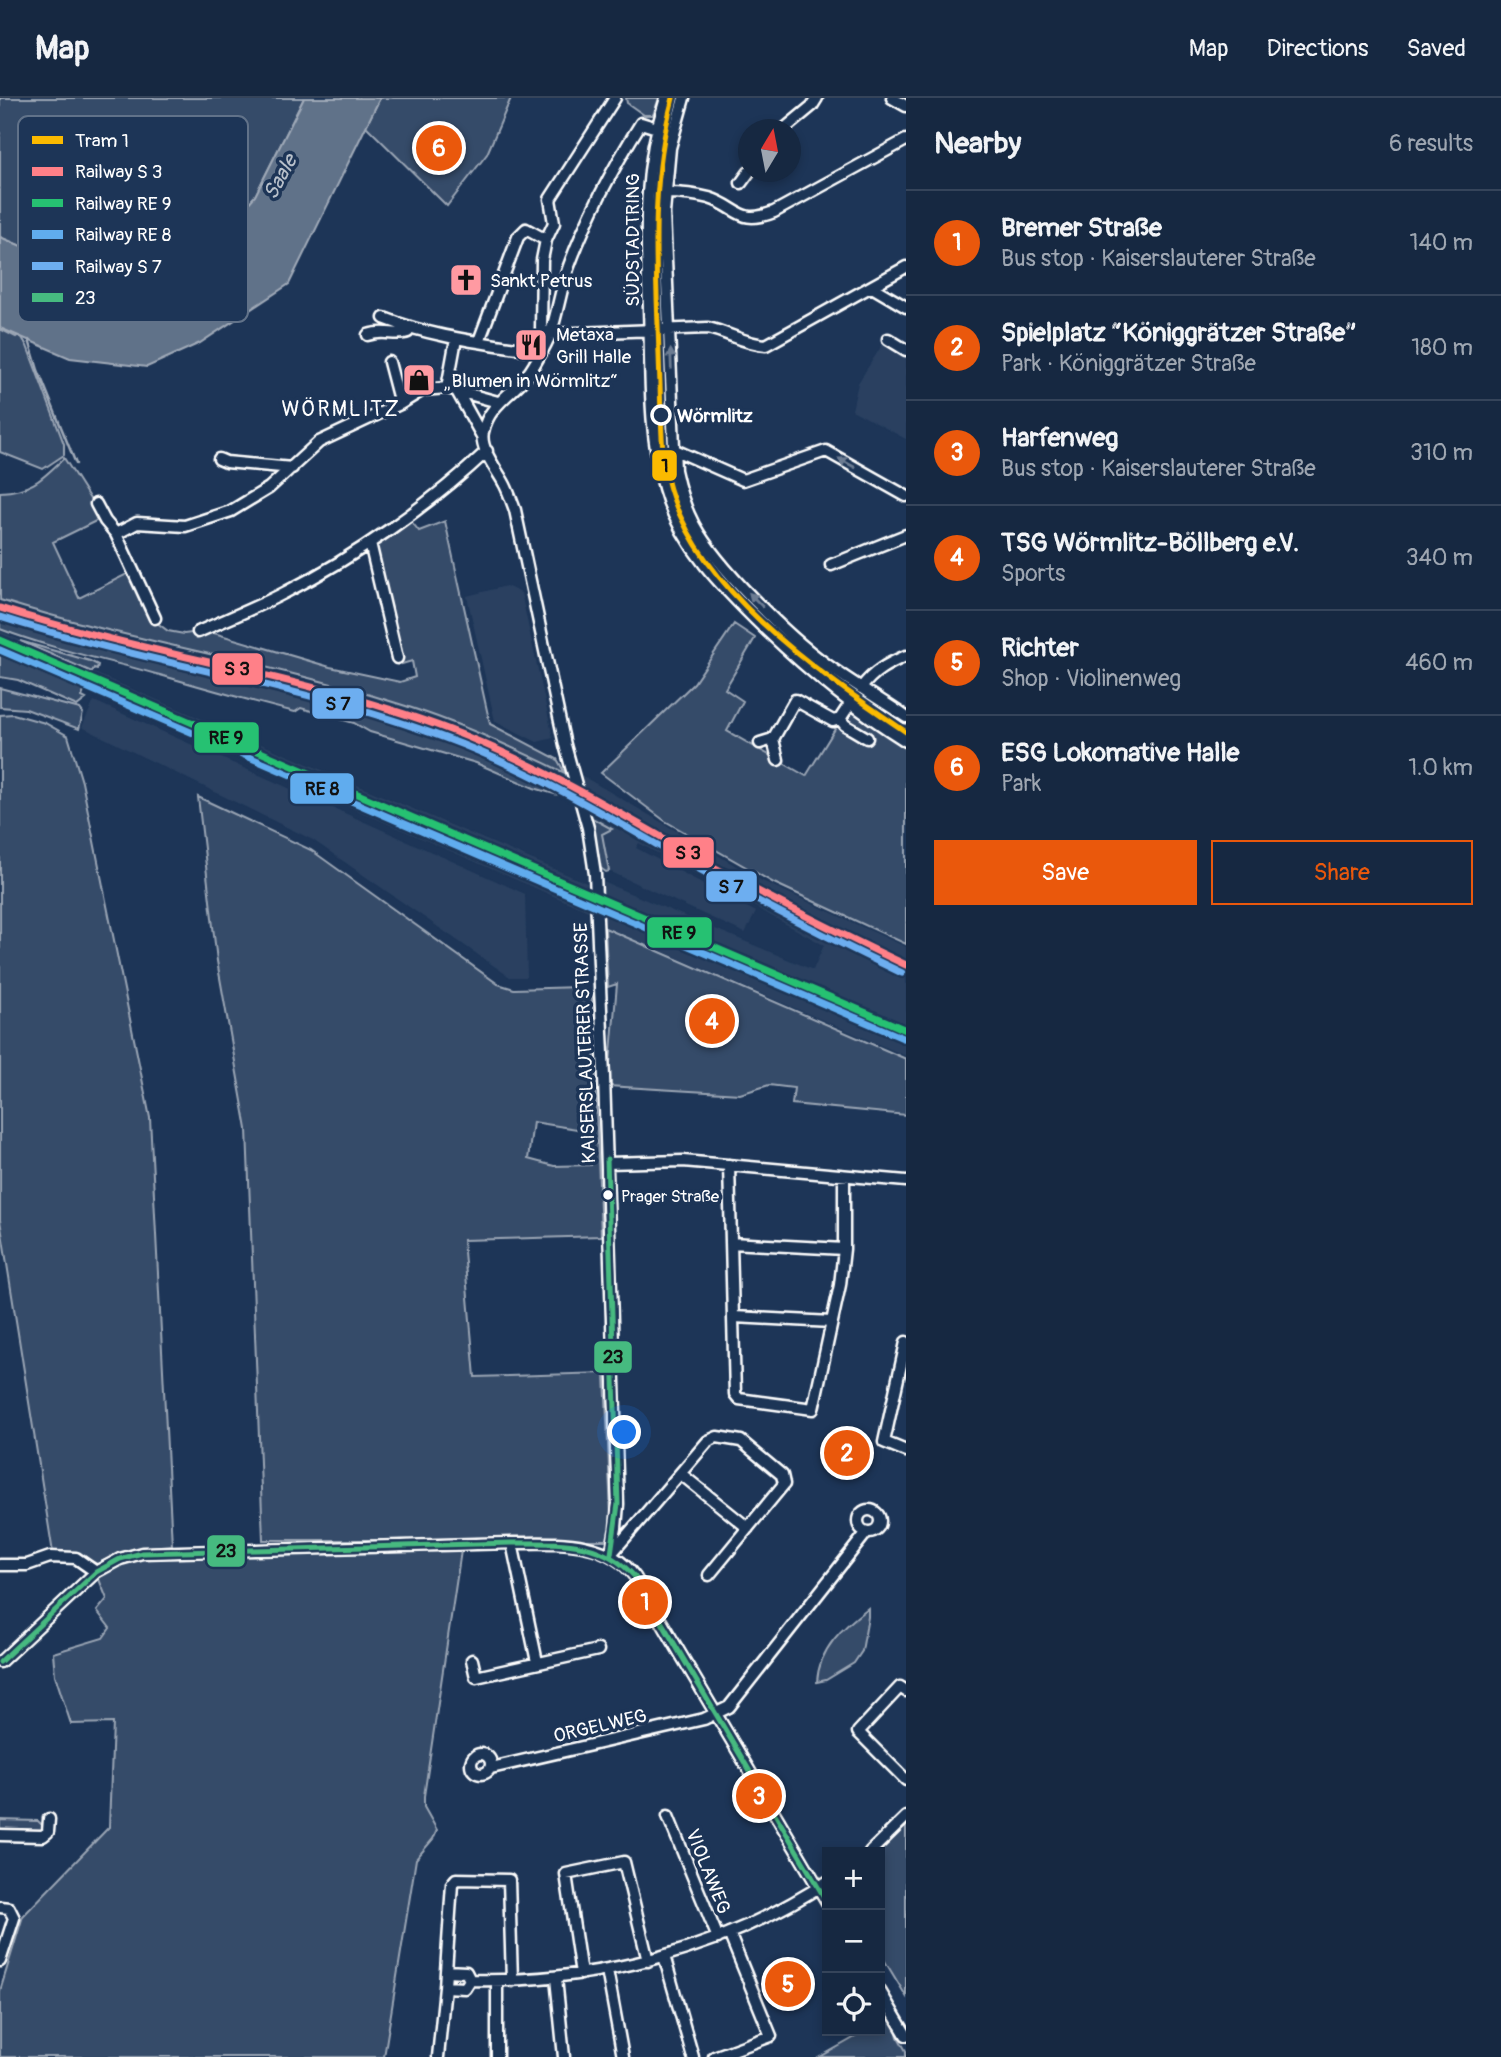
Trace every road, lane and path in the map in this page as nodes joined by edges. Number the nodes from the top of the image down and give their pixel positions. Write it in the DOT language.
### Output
graph roads {
  1 [pos="615,98"];
  2 [pos="666,98"];
  3 [pos="684,98"];
  4 [pos="817,98"];
  5 [pos="892,98"];
  6 [pos="906,106"];
  7 [pos="796,119"];
  8 [pos="657,128"];
  9 [pos="906,141"];
  10 [pos="665,193"];
  11 [pos="546,240"];
  12 [pos="906,267"];
  13 [pos="872,287"];
  14 [pos="906,307"];
  15 [pos="384,318"];
  16 [pos="409,327"];
  17 [pos="670,329"];
  18 [pos="650,330"];
  19 [pos="550,334"];
  20 [pos="368,335"];
  21 [pos="456,339"];
  22 [pos="888,340"];
  23 [pos="479,341"];
  24 [pos="906,350"];
  25 [pos="541,352"];
  26 [pos="388,362"];
  27 [pos="447,388"];
  28 [pos="458,393"];
  29 [pos="498,402"];
  30 [pos="400,404"];
  31 [pos="482,436"];
  32 [pos="675,450"];
  33 [pos="486,451"];
  34 [pos="219,459"];
  35 [pos="292,468"];
  36 [pos="906,496"];
  37 [pos="96,504"];
  38 [pos="116,534"];
  39 [pos="906,535"];
  40 [pos="370,542"];
  41 [pos="831,565"];
  42 [pos="155,618"];
  43 [pos="198,632"];
  44 [pos="906,656"];
  45 [pos="397,658"];
  46 [pos="861,688"];
  47 [pos="850,704"];
  48 [pos="906,717"];
  49 [pos="840,719"];
  50 [pos="867,738"];
  51 [pos="773,739"];
  52 [pos="906,741"];
  53 [pos="760,743"];
  54 [pos="778,760"];
  55 [pos="607,1163"];
  56 [pos="729,1165"];
  57 [pos="844,1176"];
  58 [pos="906,1181"];
  59 [pos="731,1243"];
  60 [pos="844,1250"];
  61 [pos="734,1317"];
  62 [pos="832,1322"];
  63 [pos="906,1342"];
  64 [pos="906,1451"];
  65 [pos="681,1474"];
  66 [pos="748,1528"];
  67 [pos="867,1532"];
  68 [pos="512,1543"];
  69 [pos="611,1554"];
  70 [pos="0,1565"];
  71 [pos="96,1572"];
  72 [pos="709,1575"];
  73 [pos="598,1650"];
  74 [pos="472,1660"];
  75 [pos="0,1662"];
  76 [pos="537,1662"];
  77 [pos="906,1691"];
  78 [pos="716,1714"];
  79 [pos="491,1768"];
  80 [pos="906,1780"];
  81 [pos="668,1816"];
  82 [pos="906,1817"];
  83 [pos="48,1819"];
  84 [pos="0,1835"];
  85 [pos="875,1847"];
  86 [pos="822,1883"];
  87 [pos="822,1886"];
  88 [pos="0,1907"];
  89 [pos="729,1933"];
  90 [pos="718,1938"];
  91 [pos="664,1956"];
  92 [pos="0,1961"];
  93 [pos="648,1961"];
  94 [pos="607,1970"];
  95 [pos="446,1971"];
  96 [pos="581,1974"];
  97 [pos="556,1978"];
  98 [pos="470,1980"];
  99 [pos="498,1981"];
  100 [pos="512,1981"];
  101 [pos="444,1987"];
  102 [pos="885,1998"];
  103 [pos="904,2027"];
  104 [pos="438,2057"];
  105 [pos="497,2057"];
  106 [pos="564,2057"];
  107 [pos="624,2057"];
  108 [pos="693,2057"];
  109 [pos="714,2057"];
  1 -- 11 [label="street"];
  2 -- 8 [label="street, SÜDSTADTRING"];
  3 -- 10 [label="street, SÜDSTADTRING"];
  4 -- 7 [label="street"];
  5 -- 6 [label="street"];
  8 -- 18 [label="street, SÜDSTADTRING"];
  8 -- 19 [label="street"];
  9 -- 10 [label="street"];
  10 -- 17 [label="street, SÜDSTADTRING"];
  11 -- 19 [label="street"];
  11 -- 23 [label="street"];
  12 -- 13 [label="street"];
  13 -- 14 [label="street"];
  13 -- 17 [label="street"];
  15 -- 16 [label="street"];
  16 -- 20 [label="street"];
  16 -- 21 [label="street"];
  17 -- 18 [label="street"];
  32 -- 17 [label="street, SÜDSTADTRING, one-way"];
  18 -- 19 [label="street"];
  18 -- 47 [label="street, SÜDSTADTRING"];
  19 -- 25 [label="street"];
  21 -- 23 [label="street"];
  21 -- 27 [label="street"];
  22 -- 24 [label="street"];
  23 -- 25 [label="street"];
  25 -- 29 [label="street"];
  26 -- 30 [label="street"];
  27 -- 28 [label="street"];
  27 -- 30 [label="street"];
  28 -- 29 [label="street"];
  28 -- 31 [label="street, KAISERSLAUTERER STRASSE"];
  29 -- 31 [label="street"];
  30 -- 35 [label="street"];
  31 -- 33 [label="street, KAISERSLAUTERER STRASSE"];
  36 -- 32 [label="street, one-way"];
  46 -- 32 [label="street, SÜDSTADTRING, one-way"];
  33 -- 40 [label="street"];
  33 -- 55 [label="street, KAISERSLAUTERER STRASSE"];
  34 -- 35 [label="street"];
  35 -- 38 [label="street"];
  37 -- 38 [label="street"];
  38 -- 42 [label="street"];
  39 -- 41 [label="street"];
  40 -- 43 [label="street"];
  40 -- 45 [label="street"];
  44 -- 46 [label="street"];
  46 -- 48 [label="street, SÜDSTADTRING"];
  47 -- 49 [label="street"];
  47 -- 52 [label="street, SÜDSTADTRING"];
  49 -- 50 [label="street"];
  49 -- 51 [label="street"];
  51 -- 53 [label="street"];
  51 -- 54 [label="street"];
  55 -- 56 [label="street"];
  55 -- 69 [label="street, KAISERSLAUTERER STRASSE"];
  56 -- 57 [label="street"];
  56 -- 59 [label="street"];
  57 -- 58 [label="street"];
  57 -- 60 [label="street"];
  59 -- 60 [label="street"];
  59 -- 61 [label="street"];
  60 -- 62 [label="street"];
  61 -- 62 [label="street"];
  61 -- 62 [label="street"];
  63 -- 64 [label="street"];
  65 -- 66 [label="street"];
  65 -- 66 [label="street"];
  65 -- 69 [label="street"];
  66 -- 72 [label="street"];
  67 -- 78 [label="street"];
  68 -- 69 [label="street"];
  68 -- 71 [label="street"];
  68 -- 76 [label="street"];
  69 -- 78 [label="street"];
  70 -- 71 [label="street"];
  71 -- 75 [label="street"];
  73 -- 76 [label="street"];
  74 -- 76 [label="street"];
  77 -- 80 [label="street"];
  78 -- 79 [label="street, ORGELWEG"];
  78 -- 86 [label="street"];
  81 -- 90 [label="street, VIOLAWEG"];
  82 -- 85 [label="street"];
  83 -- 84 [label="street"];
  87 -- 89 [label="street"];
  88 -- 92 [label="street"];
  89 -- 90 [label="street"];
  89 -- 109 [label="street"];
  90 -- 91 [label="street"];
  91 -- 93 [label="street"];
  91 -- 108 [label="street"];
  93 -- 94 [label="street"];
  93 -- 96 [label="street"];
  94 -- 96 [label="street"];
  94 -- 107 [label="street"];
  95 -- 98 [label="street"];
  95 -- 100 [label="street"];
  95 -- 101 [label="street"];
  96 -- 97 [label="street"];
  97 -- 100 [label="street"];
  97 -- 106 [label="street"];
  98 -- 99 [label="street"];
  98 -- 101 [label="street"];
  99 -- 100 [label="street"];
  99 -- 105 [label="street"];
  101 -- 104 [label="street"];
  102 -- 103 [label="street"];
}
